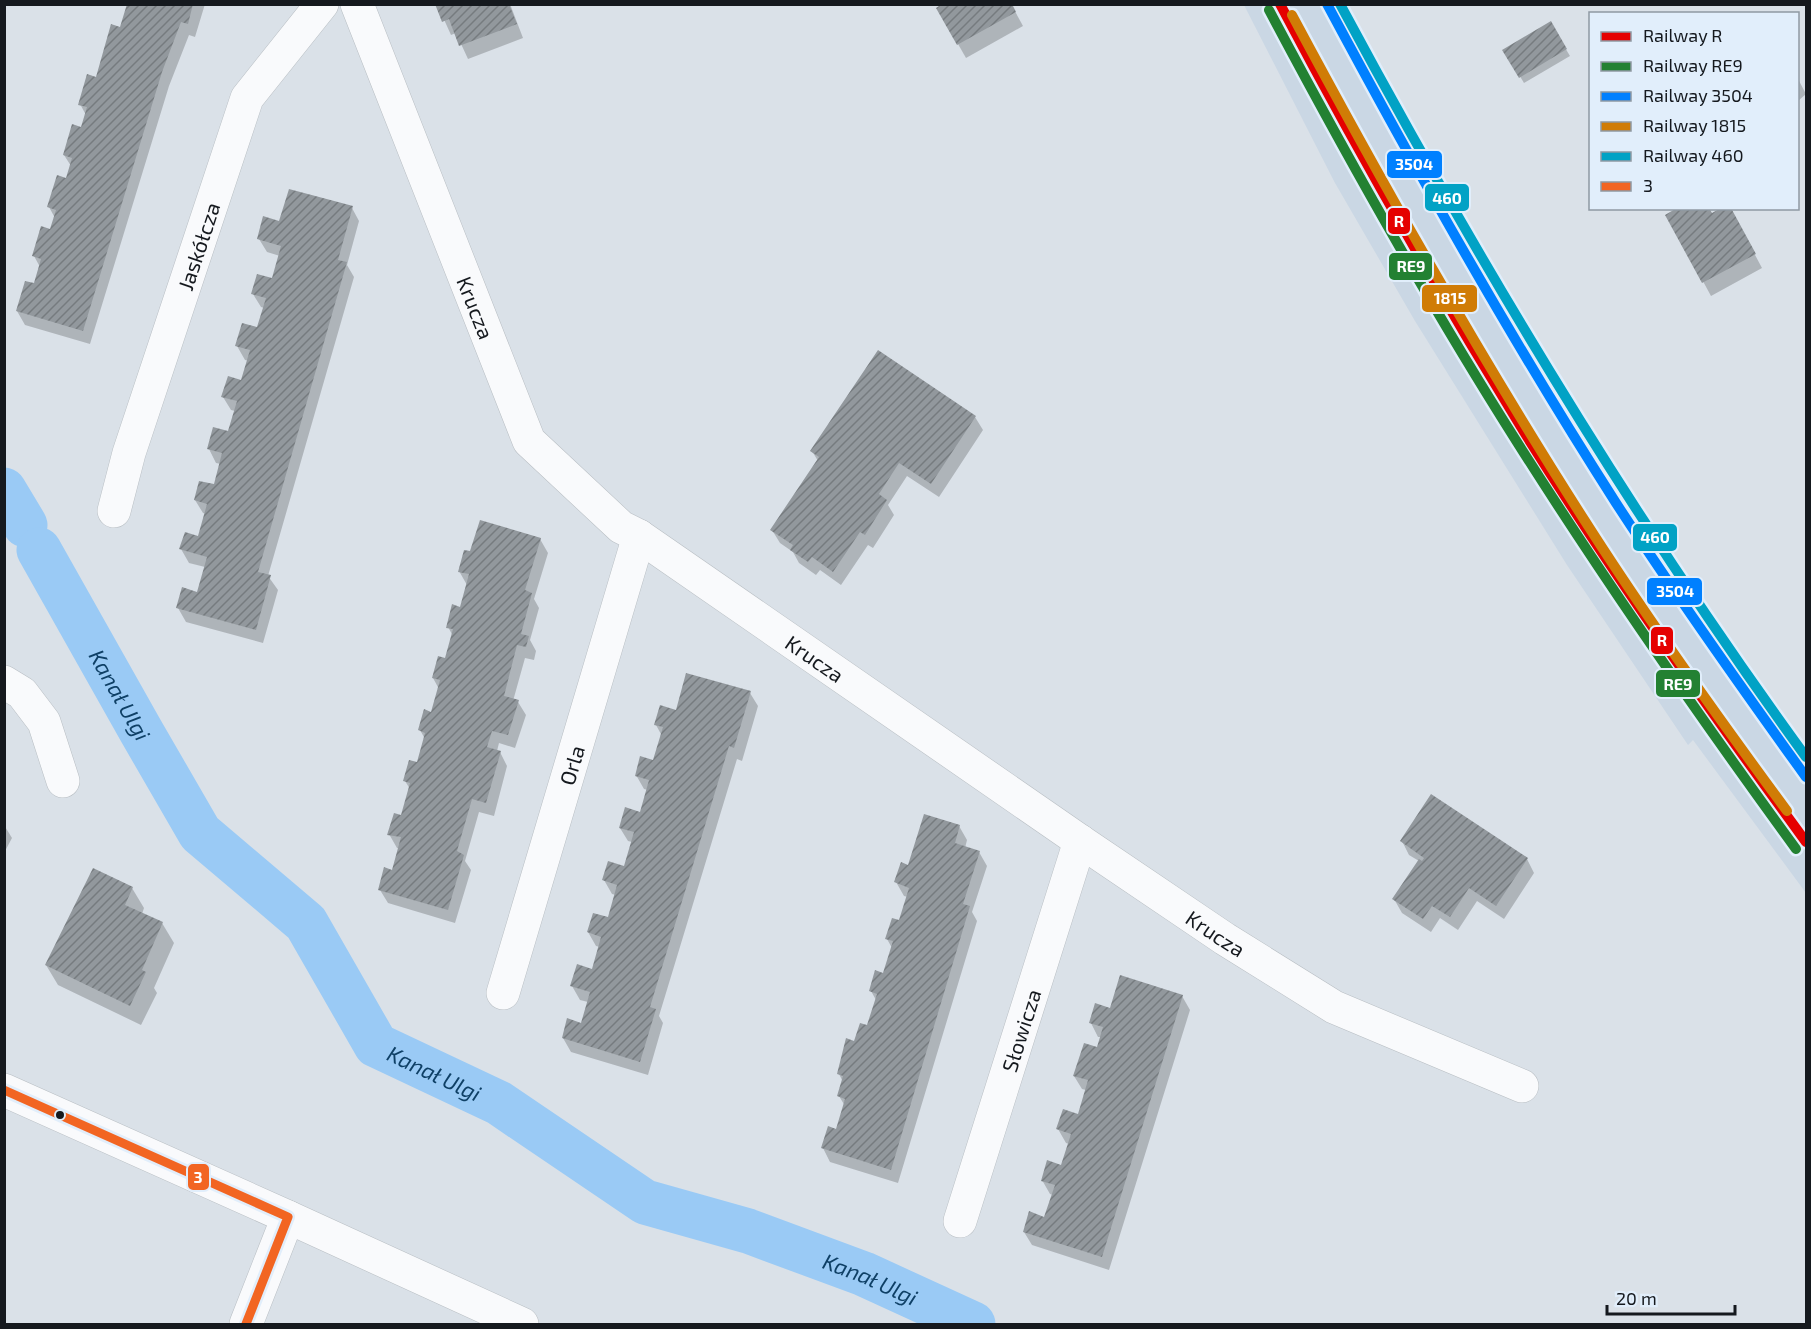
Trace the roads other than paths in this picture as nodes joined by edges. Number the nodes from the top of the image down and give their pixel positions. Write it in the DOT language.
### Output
graph roads {
  1 [pos="322,4"];
  2 [pos="357,4"];
  3 [pos="114,511"];
  4 [pos="639,536"];
  5 [pos="4,682"];
  6 [pos="63,781"];
  7 [pos="1080,841"];
  8 [pos="503,993"];
  9 [pos="1522,1086"];
  10 [pos="4,1090"];
  11 [pos="288,1217"];
  12 [pos="960,1221"];
  13 [pos="246,1324"];
  14 [pos="522,1324"];
  1 -- 3 [label="street, Jaskółcza"];
  2 -- 4 [label="street, Krucza"];
  4 -- 7 [label="street, Krucza"];
  4 -- 8 [label="street, Orla"];
  5 -- 6 [label="street"];
  7 -- 9 [label="street, Krucza"];
  7 -- 12 [label="street, Słowicza"];
  10 -- 11 [label="street"];
  11 -- 13 [label="street"];
  11 -- 14 [label="street"];
}
